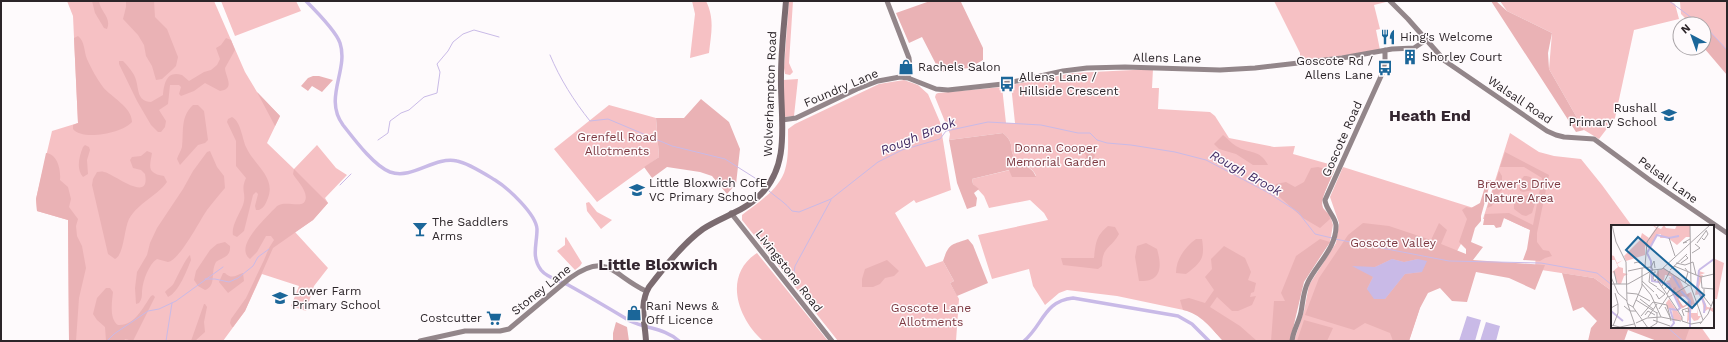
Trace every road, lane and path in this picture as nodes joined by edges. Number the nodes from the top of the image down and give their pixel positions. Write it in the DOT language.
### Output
graph roads {
  1 [pos="786,1"];
  2 [pos="887,1"];
  3 [pos="1390,1"];
  4 [pos="1426,40"];
  5 [pos="1385,50"];
  6 [pos="908,78"];
  7 [pos="782,120"];
  8 [pos="1598,142"];
  9 [pos="731,213"];
  10 [pos="1727,233"];
  11 [pos="646,291"];
  12 [pos="420,341"];
  13 [pos="646,341"];
  14 [pos="832,341"];
  15 [pos="1292,341"];
  1 -- 7 [label="main road, Wolverhampton Road"];
  2 -- 6 [label="street"];
  3 -- 4 [label="street, Walsall Road"];
  4 -- 5 [label="street, Allens Lane"];
  4 -- 8 [label="street, Walsall Road"];
  5 -- 6 [label="street, Allens Lane"];
  5 -- 15 [label="street, Goscote Road"];
  6 -- 7 [label="street, Foundry Lane"];
  7 -- 9 [label="main road, Wolverhampton Road"];
  8 -- 10 [label="street, Pelsall Lane"];
  9 -- 11 [label="main road, Wolverhampton Road"];
  9 -- 14 [label="street, Livingstone Road"];
  11 -- 12 [label="street, Stoney Lane"];
  11 -- 13 [label="main road"];
}
